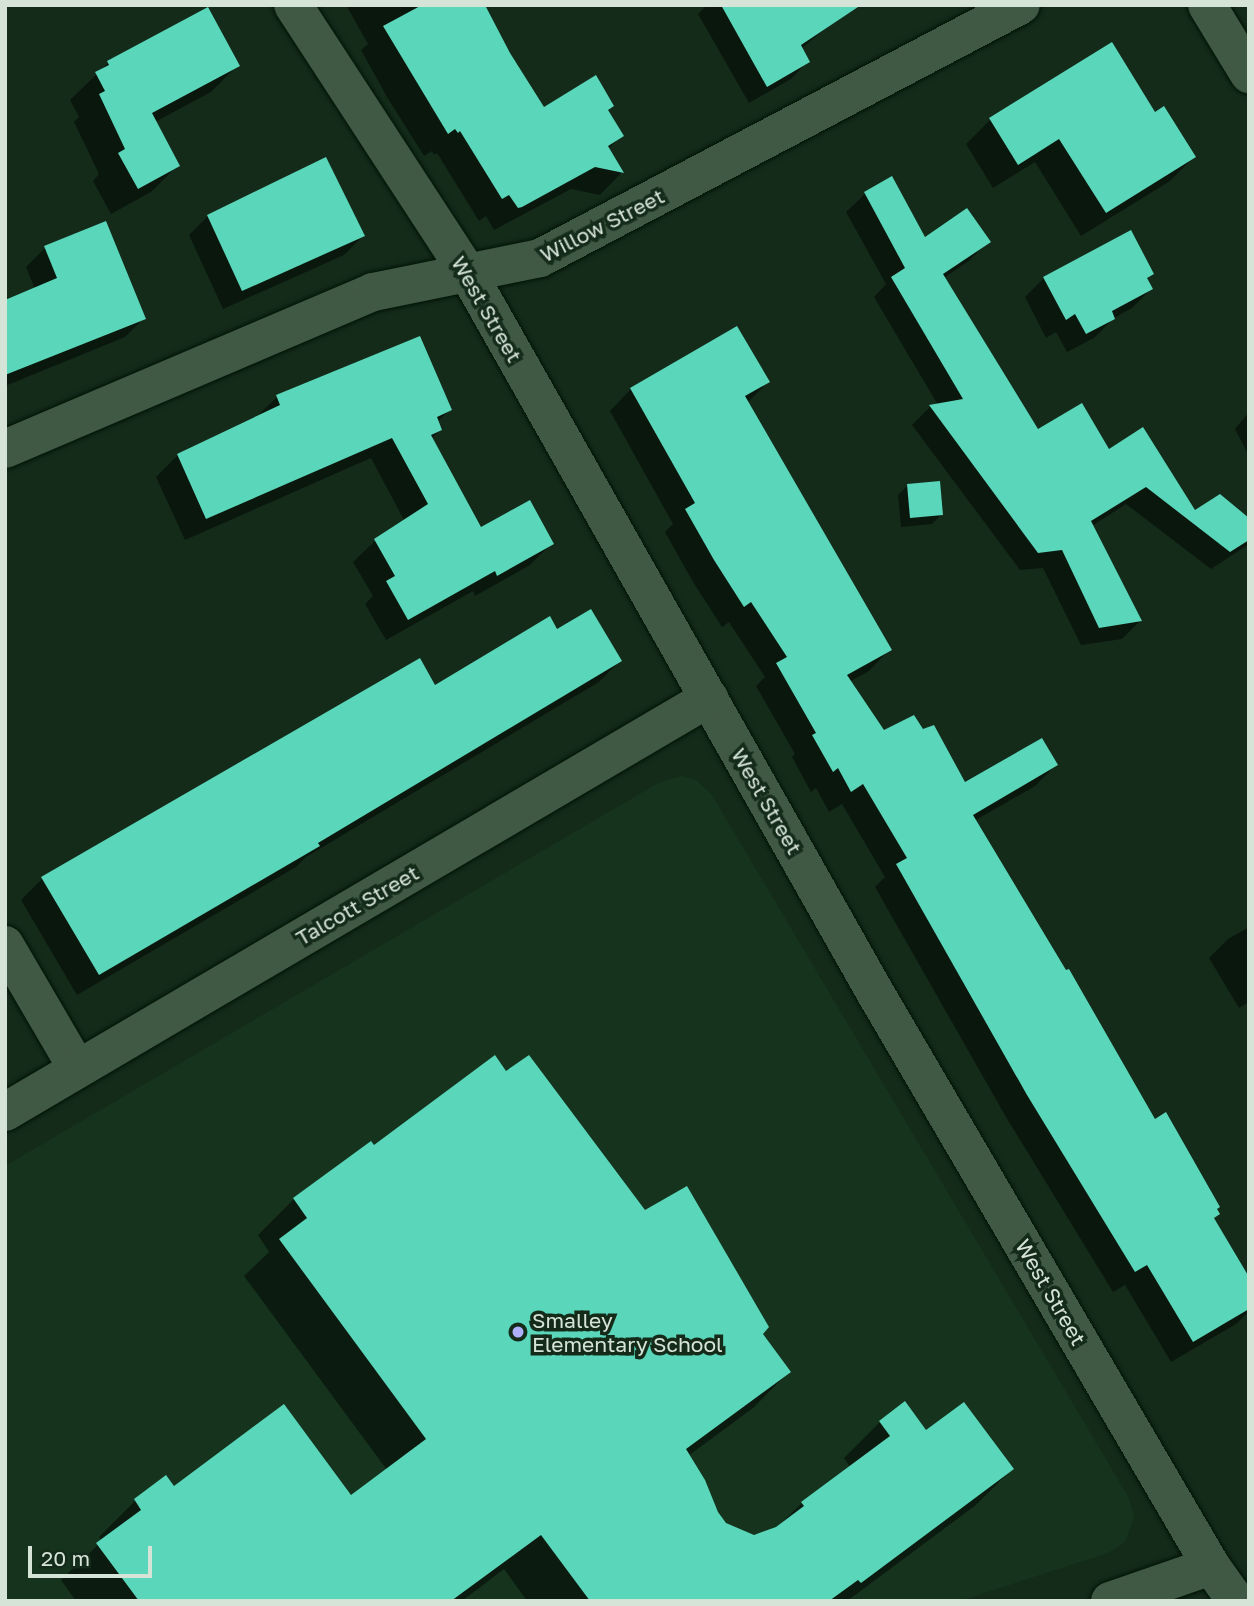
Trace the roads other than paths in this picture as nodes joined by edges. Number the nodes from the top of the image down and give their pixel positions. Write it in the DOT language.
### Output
graph roads {
  1 [pos="293,5"];
  2 [pos="1021,5"];
  3 [pos="1207,5"];
  4 [pos="1249,75"];
  5 [pos="469,275"];
  6 [pos="5,449"];
  7 [pos="709,698"];
  8 [pos="5,945"];
  9 [pos="77,1068"];
  10 [pos="5,1112"];
  11 [pos="1211,1566"];
  12 [pos="1110,1601"];
  13 [pos="1236,1601"];
  1 -- 5 [label="street, West Street"];
  2 -- 5 [label="street, Willow Street"];
  3 -- 4 [label="street"];
  5 -- 6 [label="street, Willow Street"];
  5 -- 7 [label="street, West Street"];
  7 -- 9 [label="street, Talcott Street"];
  7 -- 11 [label="street, West Street"];
  8 -- 9 [label="street"];
  9 -- 10 [label="street, Talcott Street"];
  11 -- 12 [label="street"];
  11 -- 13 [label="street, West Street"];
}
